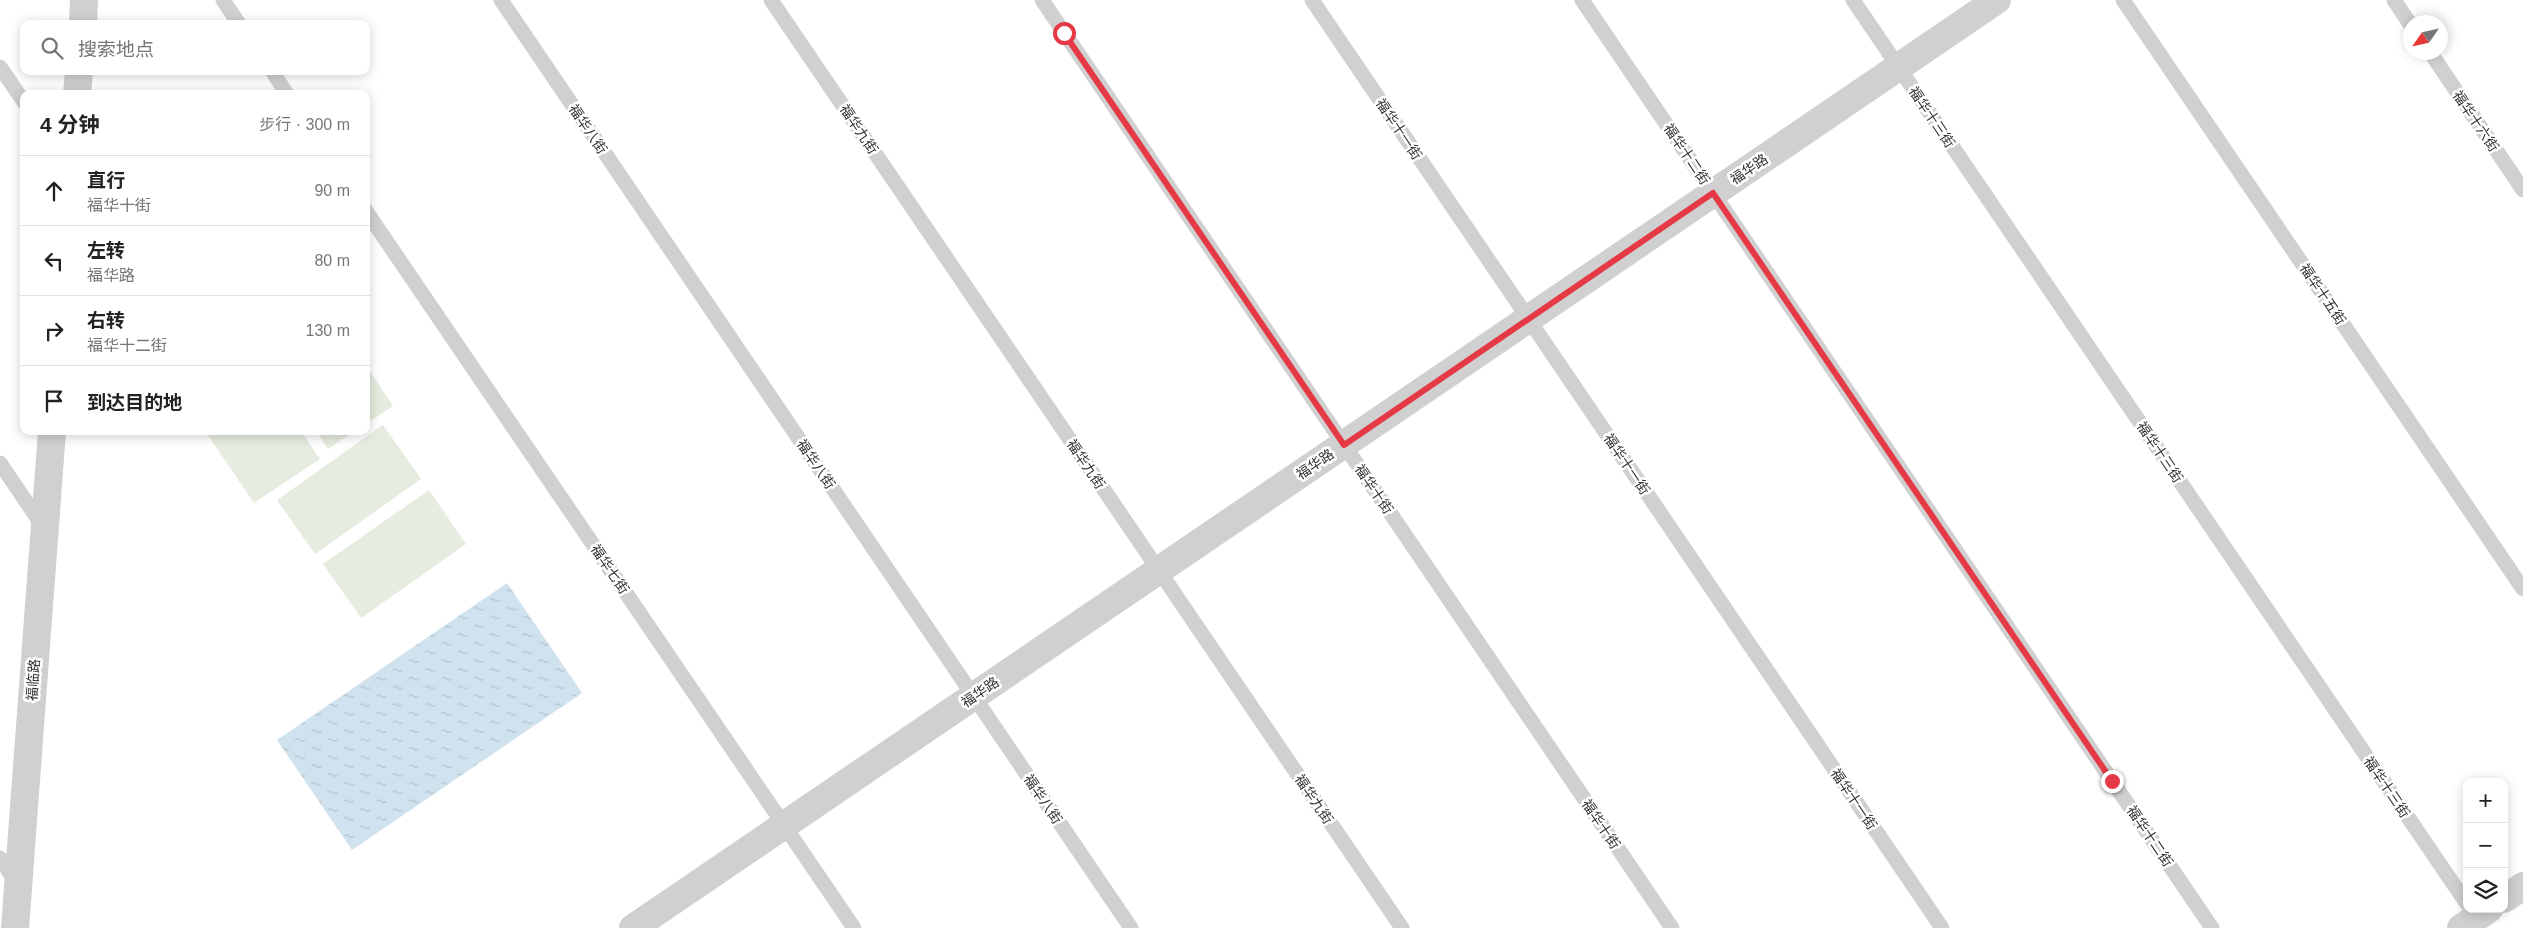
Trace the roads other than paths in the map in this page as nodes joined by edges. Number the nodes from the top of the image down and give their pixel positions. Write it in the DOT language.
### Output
graph roads {
  1 [pos="84,0"];
  2 [pos="223,0"];
  3 [pos="501,0"];
  4 [pos="771,0"];
  5 [pos="1042,0"];
  6 [pos="1312,0"];
  7 [pos="1582,0"];
  8 [pos="1852,0"];
  9 [pos="1997,0"];
  10 [pos="2123,0"];
  11 [pos="2394,0"];
  12 [pos="2404,15"];
  13 [pos="83,20"];
  14 [pos="236,20"];
  15 [pos="2435,60"];
  16 [pos="0,67"];
  17 [pos="1898,67"];
  18 [pos="79,75"];
  19 [pos="275,75"];
  20 [pos="77,90"];
  21 [pos="284,90"];
  22 [pos="20,96"];
  23 [pos="2523,190"];
  24 [pos="1713,193"];
  25 [pos="370,216"];
  26 [pos="1528,319"];
  27 [pos="52,435"];
  28 [pos="1344,445"];
  29 [pos="0,463"];
  30 [pos="45,529"];
  31 [pos="1159,570"];
  32 [pos="2523,589"];
  33 [pos="973,696"];
  34 [pos="784,825"];
  35 [pos="0,858"];
  36 [pos="18,885"];
  37 [pos="2523,886"];
  38 [pos="2508,896"];
  39 [pos="2473,914"];
  40 [pos="15,928"];
  41 [pos="633,928"];
  42 [pos="854,928"];
  43 [pos="1131,928"];
  44 [pos="1402,928"];
  45 [pos="1672,928"];
  46 [pos="1942,928"];
  47 [pos="2212,928"];
  1 -- 13 [label="street"];
  2 -- 14 [label="lane"];
  3 -- 33 [label="lane, 福华八街"];
  4 -- 31 [label="lane, 福华九街"];
  5 -- 28 [label="lane, 福华十街"];
  6 -- 26 [label="lane, 福华十一街"];
  7 -- 24 [label="lane, 福华十二街"];
  8 -- 17 [label="lane, 福华十三街"];
  9 -- 17 [label="street, 福华路"];
  10 -- 32 [label="lane, 福华十五街"];
  11 -- 12 [label="lane"];
  15 -- 23 [label="lane, 福华十六街"];
  16 -- 22 [label="lane"];
  17 -- 24 [label="street, 福华路"];
  17 -- 39 [label="lane, 福华十三街"];
  18 -- 20 [label="street"];
  19 -- 21 [label="lane"];
  24 -- 26 [label="street, 福华路"];
  24 -- 47 [label="lane, 福华十二街"];
  25 -- 34 [label="lane, 福华七街"];
  26 -- 28 [label="street, 福华路"];
  26 -- 46 [label="lane, 福华十一街"];
  27 -- 30 [label="street, 福临路"];
  28 -- 31 [label="street, 福华路"];
  28 -- 45 [label="lane, 福华十街"];
  29 -- 30 [label="lane"];
  30 -- 36 [label="street, 福临路"];
  31 -- 33 [label="street, 福华路"];
  31 -- 44 [label="lane, 福华九街"];
  33 -- 34 [label="street, 福华路"];
  33 -- 43 [label="lane, 福华八街"];
  34 -- 41 [label="street, 福华路"];
  34 -- 42 [label="lane, 福华七街"];
  35 -- 36 [label="lane"];
  36 -- 40 [label="street, 福临路"];
  37 -- 38 [label="street"];
}
